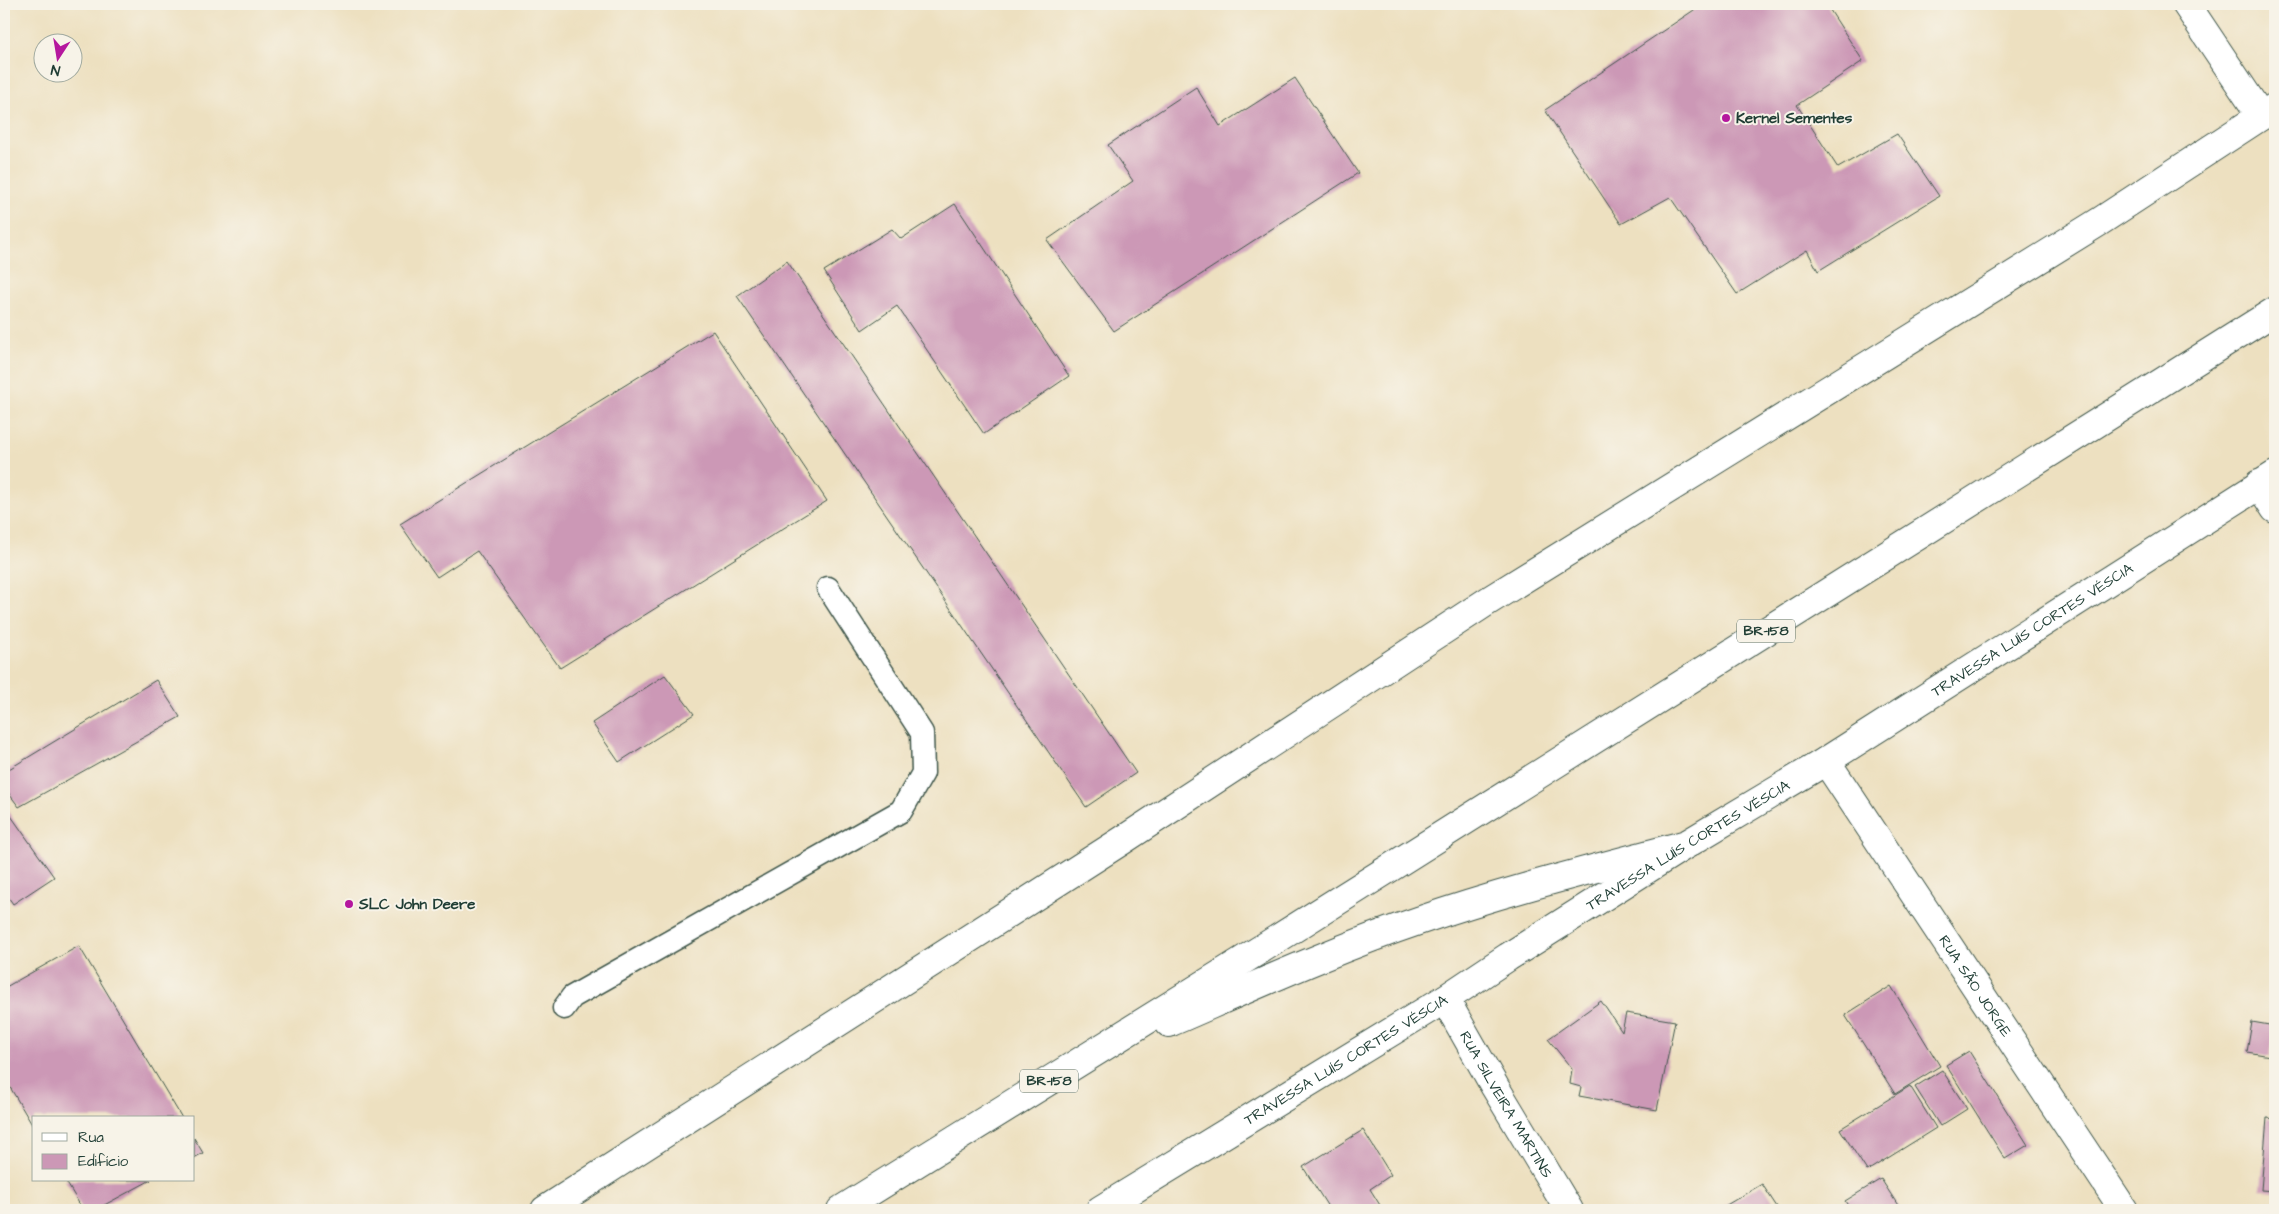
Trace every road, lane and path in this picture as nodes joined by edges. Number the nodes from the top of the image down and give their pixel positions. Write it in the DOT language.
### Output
graph roads {
  1 [pos="2186,4"];
  2 [pos="2268,111"];
  3 [pos="2275,311"];
  4 [pos="2267,479"];
  5 [pos="2275,509"];
  6 [pos="828,588"];
  7 [pos="1826,761"];
  8 [pos="1687,844"];
  9 [pos="1445,999"];
  10 [pos="564,1008"];
  11 [pos="1082,1060"];
  12 [pos="544,1210"];
  13 [pos="841,1210"];
  14 [pos="1100,1210"];
  15 [pos="1569,1210"];
  16 [pos="2124,1210"];
  1 -- 2 [label="main road"];
  2 -- 12 [label="main road"];
  3 -- 11 [label="main road, BR-158"];
  4 -- 5 [label="main road"];
  4 -- 7 [label="main road, TRAVESSA LUÍS CORTES VÉSCIA"];
  6 -- 10 [label="lane"];
  7 -- 8 [label="main road, TRAVESSA LUÍS CORTES VÉSCIA"];
  7 -- 16 [label="main road, RUA SÃO JORGE"];
  8 -- 9 [label="main road, TRAVESSA LUÍS CORTES VÉSCIA"];
  8 -- 11 [label="main road"];
  9 -- 14 [label="main road, TRAVESSA LUÍS CORTES VÉSCIA"];
  9 -- 15 [label="main road, RUA SILVEIRA MARTINS"];
  11 -- 13 [label="main road, BR-158"];
}
